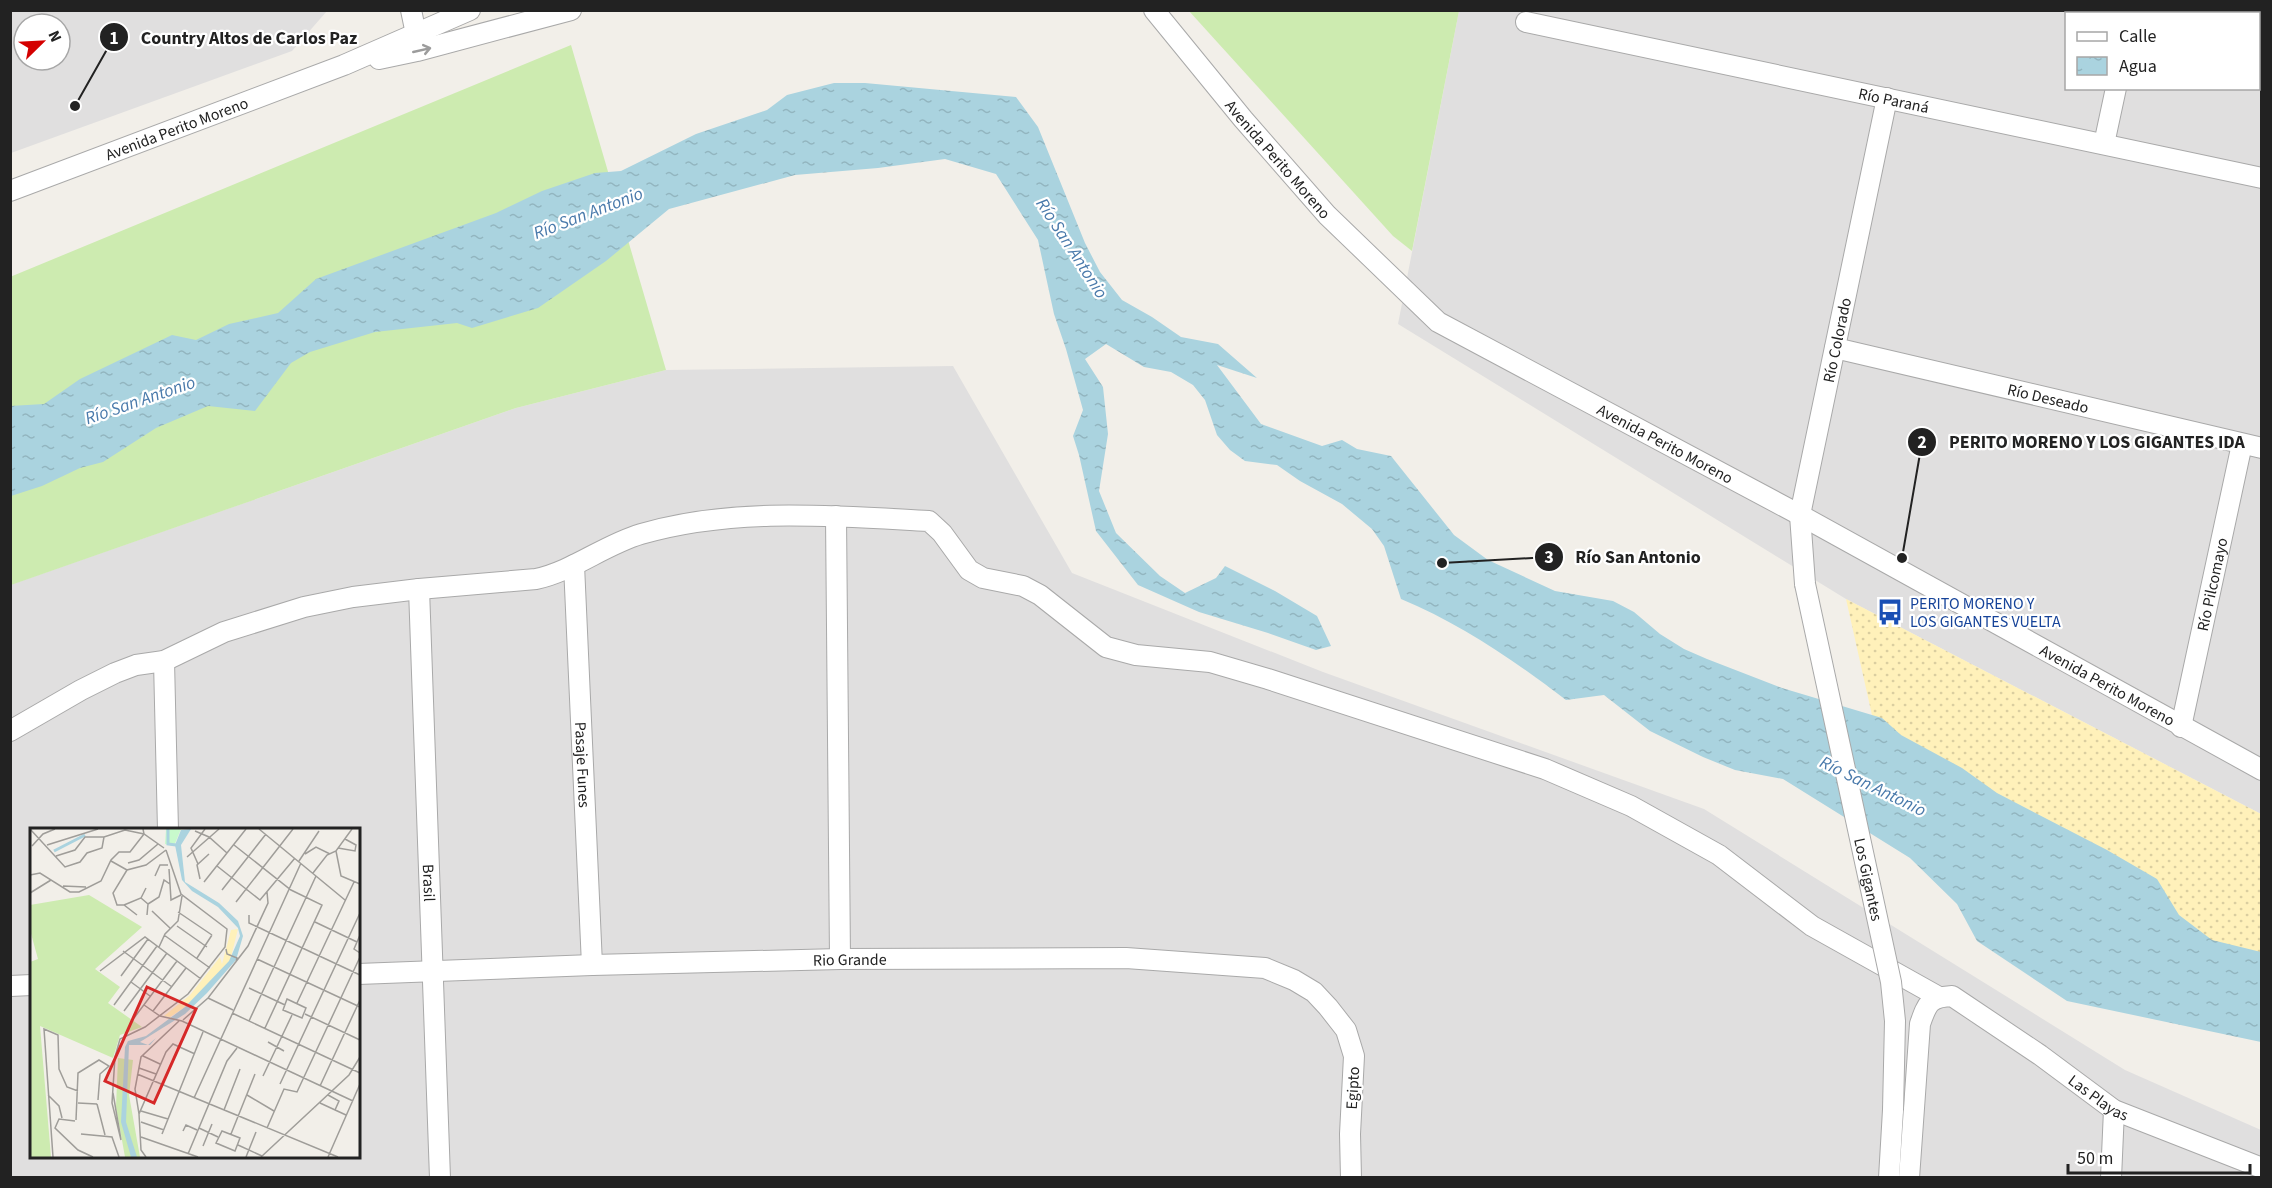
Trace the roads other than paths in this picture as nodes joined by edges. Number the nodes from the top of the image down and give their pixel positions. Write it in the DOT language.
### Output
graph roads {
  1 [pos="411,10"];
  2 [pos="470,10"];
  3 [pos="571,10"];
  4 [pos="1154,10"];
  5 [pos="1526,22"];
  6 [pos="416,34"];
  7 [pos="344,65"];
  8 [pos="2116,90"];
  9 [pos="1887,98"];
  10 [pos="2104,144"];
  11 [pos="2262,178"];
  12 [pos="10,191"];
  13 [pos="1835,348"];
  14 [pos="2242,444"];
  15 [pos="2262,448"];
  16 [pos="1800,515"];
  17 [pos="836,516"];
  18 [pos="574,565"];
  19 [pos="1805,584"];
  20 [pos="419,589"];
  21 [pos="164,661"];
  22 [pos="2181,727"];
  23 [pos="10,731"];
  24 [pos="2262,770"];
  25 [pos="168,828"];
  26 [pos="840,959"];
  27 [pos="592,965"];
  28 [pos="434,971"];
  29 [pos="360,974"];
  30 [pos="30,985"];
  31 [pos="10,986"];
  32 [pos="1946,997"];
  33 [pos="1328,1006"];
  34 [pos="2114,1110"];
  35 [pos="2252,1170"];
  36 [pos="440,1178"];
  37 [pos="1351,1178"];
  38 [pos="1889,1178"];
  39 [pos="1909,1178"];
  40 [pos="2111,1178"];
  1 -- 6 [label="street"];
  2 -- 6 [label="street, Avenida Perito Moreno"];
  7 -- 3 [label="street, Avenida Perito Moreno, one-way"];
  4 -- 16 [label="street, Avenida Perito Moreno"];
  5 -- 9 [label="street, Río Paraná"];
  6 -- 7 [label="street, Avenida Perito Moreno"];
  7 -- 12 [label="street, Avenida Perito Moreno"];
  8 -- 10 [label="street"];
  9 -- 10 [label="street, Río Paraná"];
  9 -- 13 [label="street, Río Colorado"];
  10 -- 11 [label="street, Río Paraná"];
  13 -- 14 [label="street, Río Deseado"];
  13 -- 16 [label="street, Río Colorado"];
  14 -- 15 [label="street, Río Deseado"];
  14 -- 22 [label="street, Río Pilcomayo"];
  16 -- 19 [label="street, Río Colorado"];
  16 -- 22 [label="street, Avenida Perito Moreno"];
  17 -- 18 [label="street, Las Playas"];
  17 -- 26 [label="street"];
  17 -- 32 [label="street, Las Playas"];
  18 -- 20 [label="street, Las Playas"];
  18 -- 27 [label="street, Pasaje Funes"];
  19 -- 38 [label="street, Los Gigantes, bridge"];
  20 -- 21 [label="street, Las Playas"];
  20 -- 28 [label="street, Brasil"];
  21 -- 23 [label="street, Las Playas"];
  21 -- 25 [label="street"];
  22 -- 24 [label="street, Avenida Perito Moreno"];
  26 -- 27 [label="street, Rio Grande"];
  26 -- 33 [label="street, Rio Grande"];
  27 -- 28 [label="street, Rio Grande"];
  28 -- 29 [label="street, Rio Grande"];
  28 -- 36 [label="street, Brasil"];
  30 -- 31 [label="street"];
  32 -- 34 [label="street, Las Playas"];
  32 -- 39 [label="street"];
  33 -- 37 [label="street, Egipto"];
  34 -- 35 [label="street, Las Playas"];
  34 -- 40 [label="street"];
}
